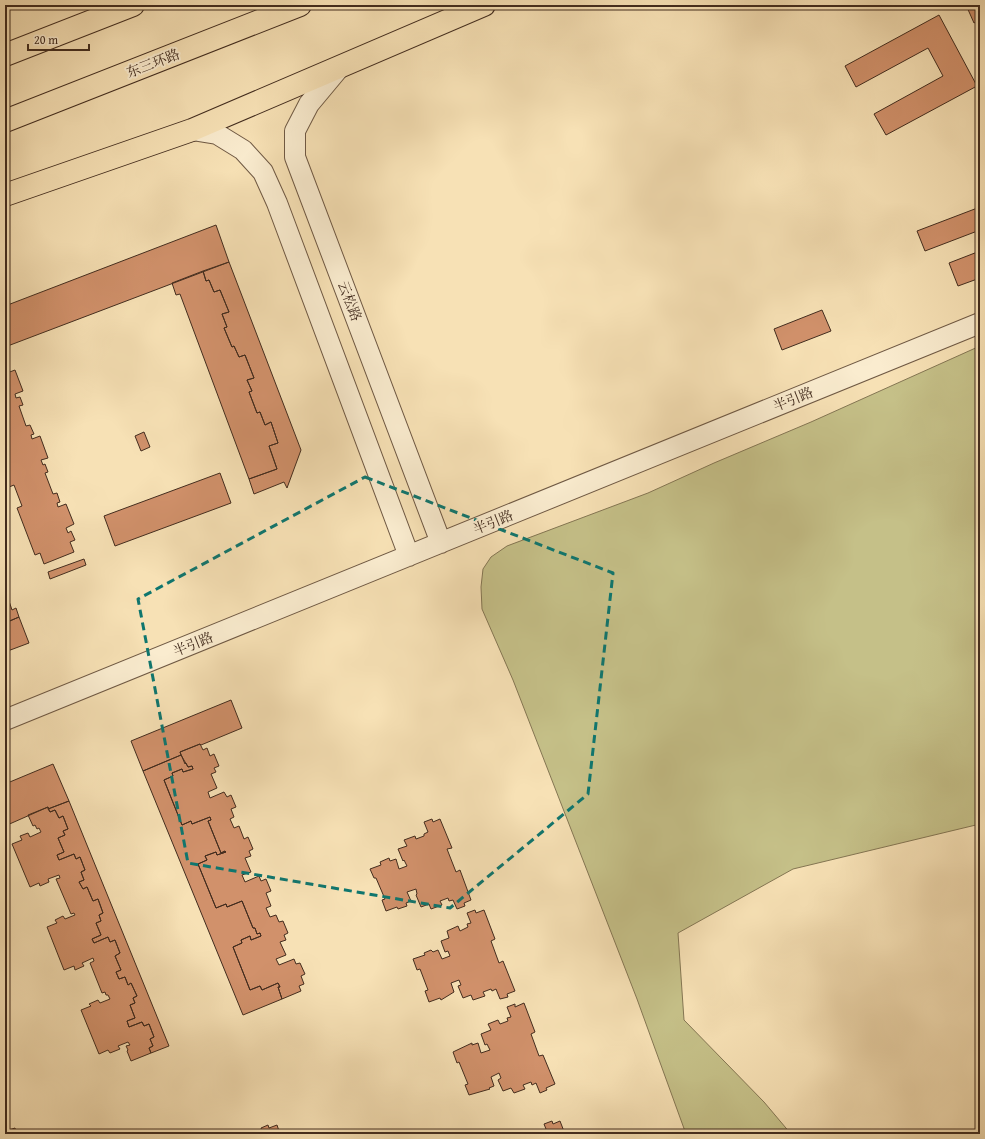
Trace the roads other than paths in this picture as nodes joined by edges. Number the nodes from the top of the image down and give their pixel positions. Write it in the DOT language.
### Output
graph roads {
  1 [pos="132,5"];
  2 [pos="300,5"];
  3 [pos="484,5"];
  4 [pos="5,55"];
  5 [pos="339,68"];
  6 [pos="5,120"];
  7 [pos="192,130"];
  8 [pos="5,195"];
  9 [pos="980,322"];
  10 [pos="442,543"];
  11 [pos="409,556"];
  12 [pos="5,720"];
  1 -- 4 [label="main road"];
  2 -- 6 [label="main road, 东三环路"];
  3 -- 5 [label="main road"];
  5 -- 7 [label="main road"];
  5 -- 10 [label="street, 云松路"];
  7 -- 8 [label="main road"];
  7 -- 11 [label="street"];
  9 -- 10 [label="street, 半引路"];
  10 -- 11 [label="street, 半引路"];
  11 -- 12 [label="street, 半引路"];
}
